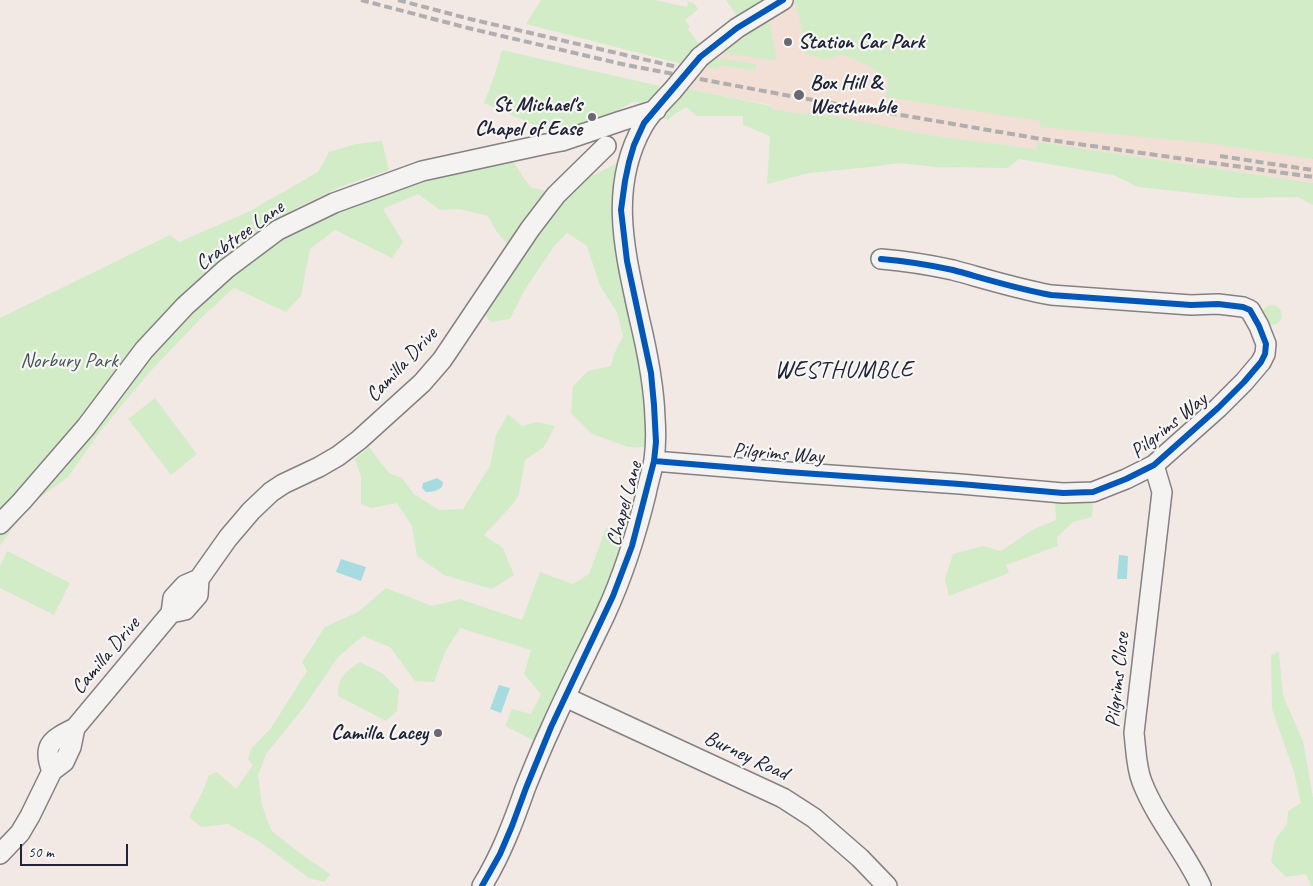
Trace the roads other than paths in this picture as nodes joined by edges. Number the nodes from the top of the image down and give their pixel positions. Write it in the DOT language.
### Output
graph roads {
  1 [pos="783,0"];
  2 [pos="650,117"];
  3 [pos="881,258"];
  4 [pos="654,461"];
  5 [pos="1154,465"];
  6 [pos="0,524"];
  7 [pos="565,697"];
  8 [pos="0,854"];
  9 [pos="482,886"];
  10 [pos="887,886"];
  11 [pos="1201,886"];
  1 -- 2 [label="street, bridge"];
  2 -- 4 [label="street, Chapel Lane"];
  2 -- 6 [label="street, Crabtree Lane"];
  2 -- 8 [label="street, Camilla Drive"];
  3 -- 5 [label="street, Pilgrims Way"];
  4 -- 5 [label="street, Pilgrims Way"];
  4 -- 7 [label="street, Chapel Lane"];
  5 -- 11 [label="street, Pilgrims Close"];
  7 -- 9 [label="street, Chapel Lane"];
  7 -- 10 [label="street, Burney Road"];
}
